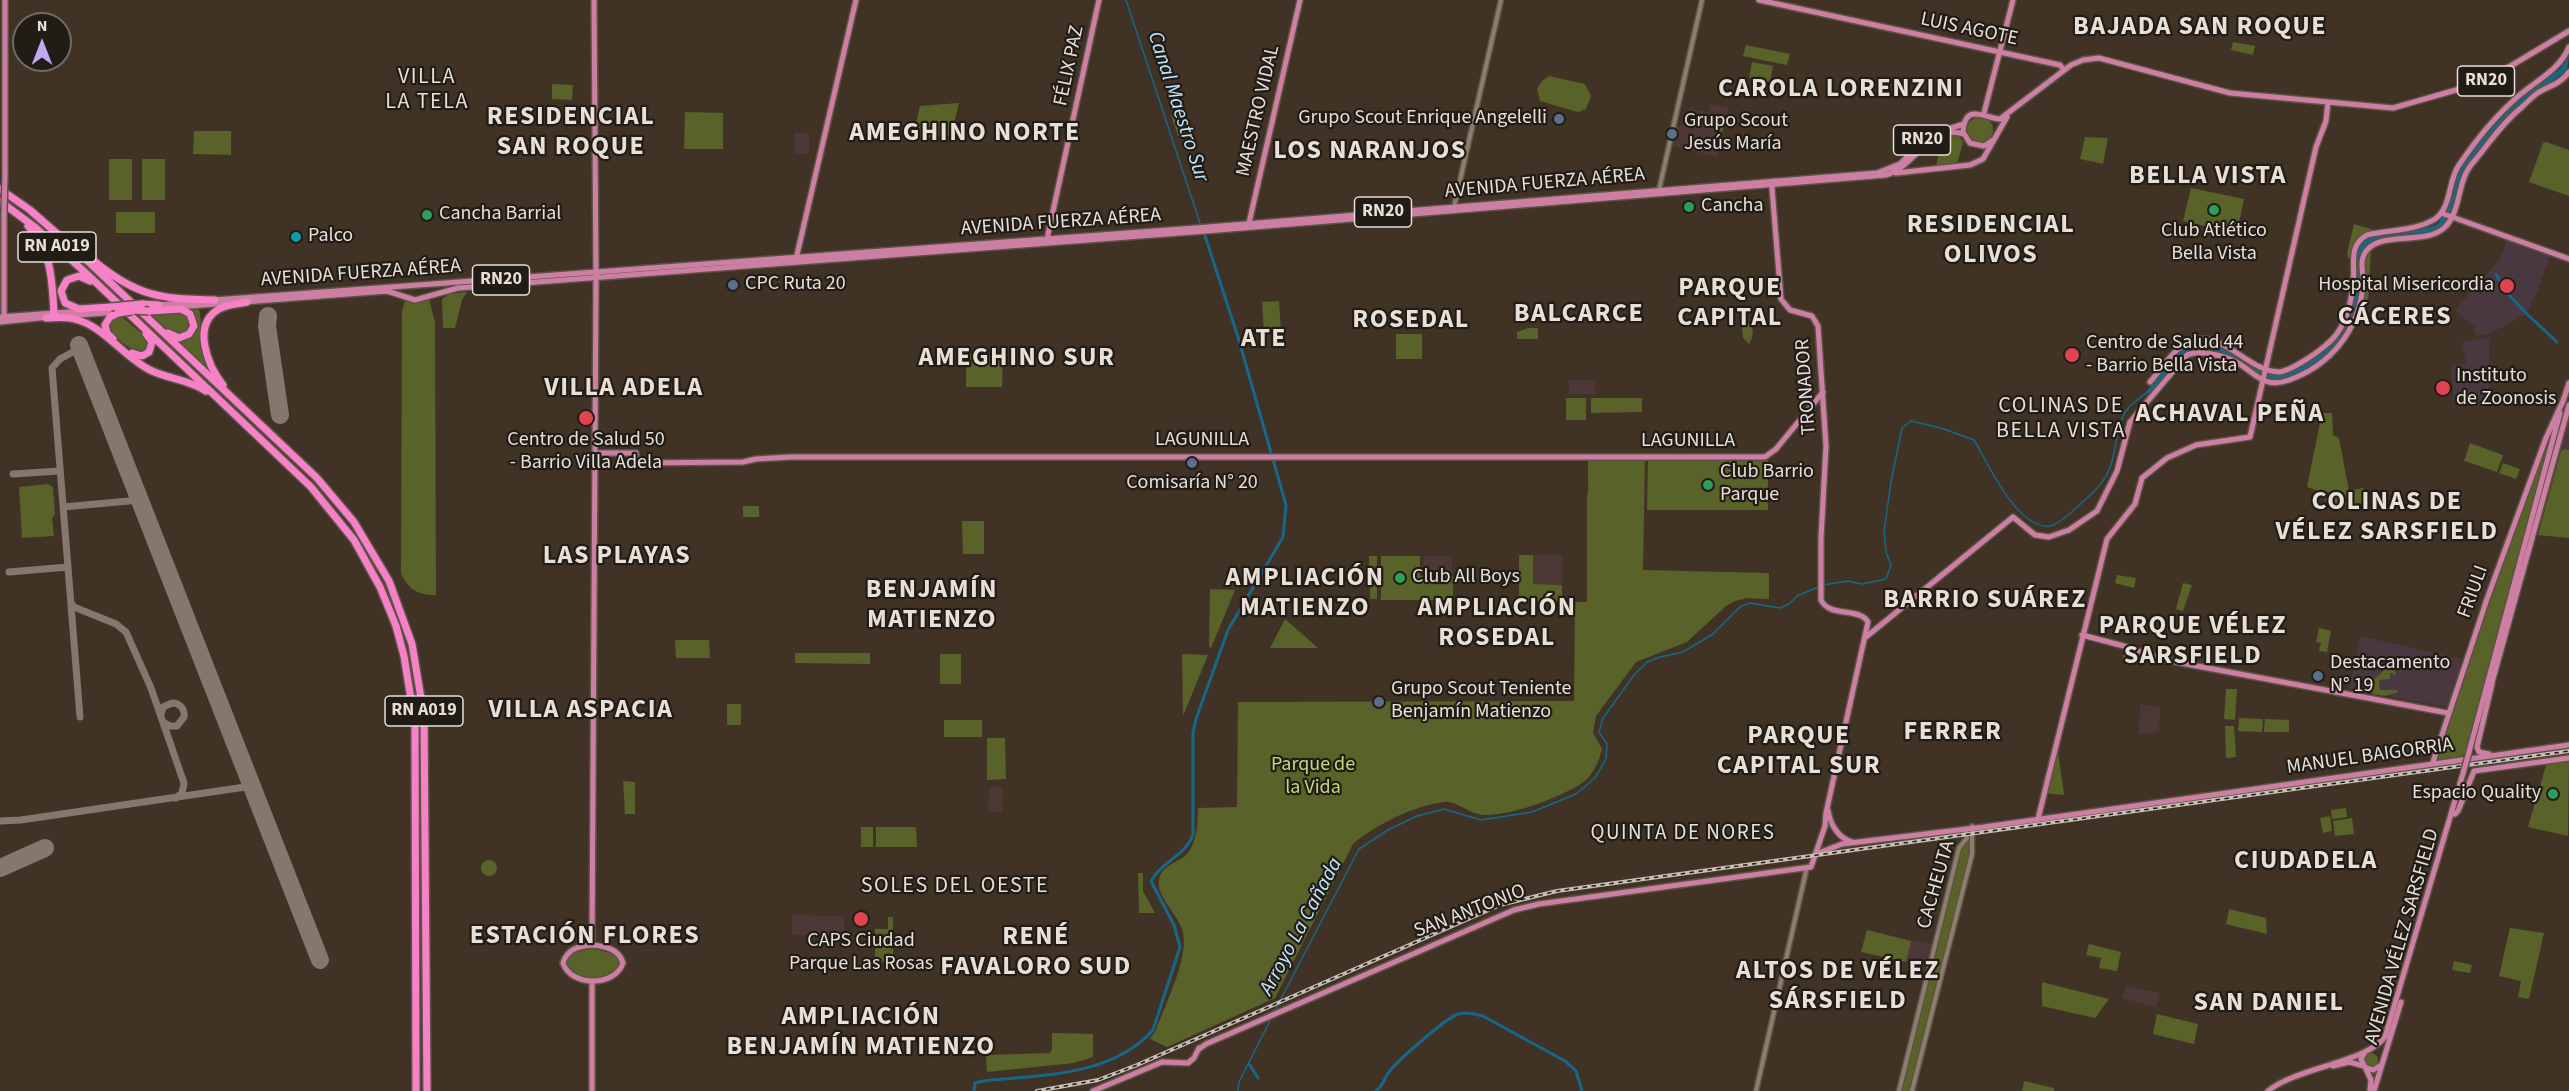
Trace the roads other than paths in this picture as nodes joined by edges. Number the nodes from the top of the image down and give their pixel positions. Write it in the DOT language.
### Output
graph roads {
  1 [pos="5,0"];
  2 [pos="594,0"];
  3 [pos="856,0"];
  4 [pos="1099,0"];
  5 [pos="1300,0"];
  6 [pos="1501,0"];
  7 [pos="1702,0"];
  8 [pos="1759,0"];
  9 [pos="2013,0"];
  10 [pos="2569,31"];
  11 [pos="2569,48"];
  12 [pos="2001,52"];
  13 [pos="2062,67"];
  14 [pos="2569,72"];
  15 [pos="2328,102"];
  16 [pos="2016,107"];
  17 [pos="1987,115"];
  18 [pos="1964,124"];
  19 [pos="1997,130"];
  20 [pos="1964,134"];
  21 [pos="2,138"];
  22 [pos="1993,140"];
  23 [pos="1894,173"];
  24 [pos="1774,182"];
  25 [pos="0,189"];
  26 [pos="1659,190"];
  27 [pos="18,201"];
  28 [pos="0,203"];
  29 [pos="1455,207"];
  30 [pos="2446,215"];
  31 [pos="3,216"];
  32 [pos="1248,226"];
  33 [pos="1205,227"];
  34 [pos="1199,232"];
  35 [pos="1048,241"];
  36 [pos="79,248"];
  37 [pos="2569,259"];
  38 [pos="795,260"];
  39 [pos="726,262"];
  40 [pos="697,270"];
  41 [pos="596,275"];
  42 [pos="299,296"];
  43 [pos="215,300"];
  44 [pos="247,302"];
  45 [pos="159,305"];
  46 [pos="146,308"];
  47 [pos="122,310"];
  48 [pos="54,313"];
  49 [pos="46,318"];
  50 [pos="2,319"];
  51 [pos="2265,370"];
  52 [pos="2263,379"];
  53 [pos="2150,382"];
  54 [pos="2569,382"];
  55 [pos="1823,392"];
  56 [pos="2563,401"];
  57 [pos="2569,405"];
  58 [pos="242,407"];
  59 [pos="248,426"];
  60 [pos="595,453"];
  61 [pos="2082,635"];
  62 [pos="1864,639"];
  63 [pos="2492,676"];
  64 [pos="2448,713"];
  65 [pos="2569,744"];
  66 [pos="2532,750"];
  67 [pos="2569,758"];
  68 [pos="2453,759"];
  69 [pos="2466,760"];
  70 [pos="2433,762"];
  71 [pos="2468,770"];
  72 [pos="2227,791"];
  73 [pos="1828,807"];
  74 [pos="2038,817"];
  75 [pos="1969,828"];
  76 [pos="1838,832"];
  77 [pos="1822,835"];
  78 [pos="1971,841"];
  79 [pos="1962,842"];
  80 [pos="1833,846"];
  81 [pos="1811,863"];
  82 [pos="592,945"];
  83 [pos="592,981"];
  84 [pos="2367,1051"];
  85 [pos="2381,1063"];
  86 [pos="2364,1067"];
  87 [pos="415,1091"];
  88 [pos="428,1091"];
  89 [pos="592,1091"];
  90 [pos="1093,1091"];
  91 [pos="1756,1091"];
  92 [pos="1899,1091"];
  93 [pos="1912,1091"];
  94 [pos="2270,1091"];
  95 [pos="2372,1091"];
  1 -- 21 [label="main road"];
  2 -- 41 [label="main road"];
  3 -- 38 [label="main road"];
  4 -- 35 [label="main road, FÉLIX PAZ"];
  5 -- 32 [label="main road, MAESTRO VIDAL"];
  6 -- 29 [label="street"];
  7 -- 26 [label="street"];
  8 -- 12 [label="main road, LUIS AGOTE"];
  9 -- 12 [label="main road"];
  10 -- 15 [label="main road, RN20"];
  11 -- 30 [label="main road"];
  12 -- 13 [label="main road, LUIS AGOTE"];
  12 -- 17 [label="main road"];
  13 -- 15 [label="main road, RN20"];
  13 -- 16 [label="main road, RN20"];
  14 -- 30 [label="main road"];
  15 -- 51 [label="main road"];
  16 -- 17 [label="main road, RN20"];
  16 -- 19 [label="main road, RN20"];
  17 -- 18 [label="main road, RN20"];
  17 -- 19 [label="main road"];
  18 -- 20 [label="main road, RN20"];
  18 -- 24 [label="main road, AVENIDA FUERZA AÉREA / RN20"];
  19 -- 22 [label="main road, RN20"];
  20 -- 22 [label="main road, RN20"];
  20 -- 23 [label="main road, RN20"];
  21 -- 31 [label="main road, bridge"];
  22 -- 23 [label="main road, AVENIDA FUERZA AÉREA"];
  23 -- 24 [label="main road, AVENIDA FUERZA AÉREA / RN20"];
  24 -- 26 [label="main road, AVENIDA FUERZA AÉREA / RN20"];
  24 -- 32 [label="main road, AVENIDA FUERZA AÉREA / RN20"];
  24 -- 55 [label="main road, TRONADOR"];
  25 -- 27 [label="highway, RN A019"];
  26 -- 29 [label="main road, AVENIDA FUERZA AÉREA / RN20"];
  27 -- 36 [label="highway"];
  27 -- 58 [label="highway, RN A019"];
  28 -- 47 [label="highway, RN A019"];
  28 -- 48 [label="highway"];
  29 -- 32 [label="main road, AVENIDA FUERZA AÉREA / RN20"];
  30 -- 37 [label="main road"];
  30 -- 51 [label="main road"];
  30 -- 52 [label="main road"];
  31 -- 50 [label="main road"];
  32 -- 33 [label="main road, AVENIDA FUERZA AÉREA / RN20"];
  32 -- 34 [label="main road, AVENIDA FUERZA AÉREA / RN20"];
  33 -- 34 [label="main road"];
  33 -- 35 [label="main road, AVENIDA FUERZA AÉREA / RN20"];
  34 -- 35 [label="main road, AVENIDA FUERZA AÉREA / RN20"];
  35 -- 38 [label="main road, AVENIDA FUERZA AÉREA / RN20"];
  36 -- 43 [label="highway"];
  36 -- 46 [label="highway"];
  38 -- 39 [label="main road, AVENIDA FUERZA AÉREA / RN20"];
  38 -- 40 [label="main road, AVENIDA FUERZA AÉREA / RN20"];
  39 -- 40 [label="main road"];
  39 -- 41 [label="main road, AVENIDA FUERZA AÉREA / RN20"];
  40 -- 41 [label="main road, AVENIDA FUERZA AÉREA / RN20"];
  41 -- 42 [label="main road, AVENIDA FUERZA AÉREA / RN20"];
  41 -- 42 [label="main road, AVENIDA FUERZA AÉREA / RN20"];
  41 -- 60 [label="main road"];
  42 -- 43 [label="main road, AVENIDA FUERZA AÉREA / RN20"];
  42 -- 44 [label="main road, AVENIDA FUERZA AÉREA / RN20"];
  43 -- 45 [label="main road, AVENIDA FUERZA AÉREA / RN20"];
  44 -- 46 [label="main road, AVENIDA FUERZA AÉREA / RN20"];
  44 -- 58 [label="highway"];
  45 -- 46 [label="highway"];
  46 -- 47 [label="highway, bridge"];
  46 -- 47 [label="highway, bridge"];
  47 -- 47 [label="highway"];
  47 -- 47 [label="highway"];
  47 -- 48 [label="main road"];
  47 -- 49 [label="main road"];
  47 -- 59 [label="highway, RN A019"];
  48 -- 50 [label="main road"];
  49 -- 50 [label="main road"];
  49 -- 59 [label="highway"];
  51 -- 52 [label="main road"];
  51 -- 53 [label="main road"];
  52 -- 61 [label="main road"];
  52 -- 62 [label="main road"];
  54 -- 56 [label="main road, AVENIDA VÉLEZ SARSFIELD"];
  55 -- 60 [label="main road, LAGUNILLA"];
  55 -- 62 [label="main road, TRONADOR"];
  56 -- 63 [label="main road, AVENIDA VÉLEZ SARSFIELD"];
  56 -- 64 [label="main road, FRIULI"];
  57 -- 63 [label="main road, AVENIDA VÉLEZ SARSFIELD"];
  58 -- 88 [label="highway, RN A019"];
  59 -- 87 [label="highway, RN A019"];
  60 -- 82 [label="main road"];
  61 -- 64 [label="main road"];
  61 -- 74 [label="main road"];
  62 -- 73 [label="main road"];
  63 -- 66 [label="main road"];
  63 -- 68 [label="main road"];
  63 -- 71 [label="main road, AVENIDA VÉLEZ SARSFIELD, bridge"];
  64 -- 70 [label="main road, FRIULI"];
  65 -- 66 [label="main road"];
  66 -- 69 [label="main road"];
  67 -- 71 [label="main road"];
  68 -- 69 [label="main road, MANUEL BAIGORRIA"];
  68 -- 70 [label="main road, MANUEL BAIGORRIA"];
  69 -- 72 [label="main road, MANUEL BAIGORRIA"];
  70 -- 72 [label="main road, MANUEL BAIGORRIA"];
  71 -- 84 [label="main road, AVENIDA VÉLEZ SARSFIELD"];
  71 -- 85 [label="main road, AVENIDA VÉLEZ SARSFIELD"];
  72 -- 74 [label="main road, MANUEL BAIGORRIA"];
  73 -- 76 [label="main road"];
  73 -- 77 [label="main road"];
  74 -- 75 [label="main road, MANUEL BAIGORRIA"];
  75 -- 76 [label="main road, MANUEL BAIGORRIA"];
  75 -- 78 [label="street, CACHEUTA"];
  75 -- 79 [label="street, CACHEUTA"];
  75 -- 80 [label="main road, MANUEL BAIGORRIA"];
  76 -- 77 [label="main road"];
  76 -- 80 [label="main road"];
  77 -- 80 [label="main road"];
  77 -- 81 [label="main road"];
  78 -- 79 [label="street"];
  78 -- 93 [label="street, CACHEUTA"];
  79 -- 92 [label="street, CACHEUTA"];
  80 -- 81 [label="main road, SAN ANTONIO"];
  81 -- 90 [label="main road, SAN ANTONIO"];
  81 -- 91 [label="street"];
  82 -- 83 [label="main road"];
  82 -- 83 [label="main road"];
  83 -- 89 [label="main road"];
  84 -- 85 [label="main road"];
  84 -- 86 [label="main road"];
  84 -- 94 [label="main road"];
  85 -- 86 [label="main road"];
  85 -- 95 [label="main road, AVENIDA VÉLEZ SARSFIELD"];
  86 -- 94 [label="main road"];
  86 -- 95 [label="main road, AVENIDA VÉLEZ SARSFIELD"];
}
